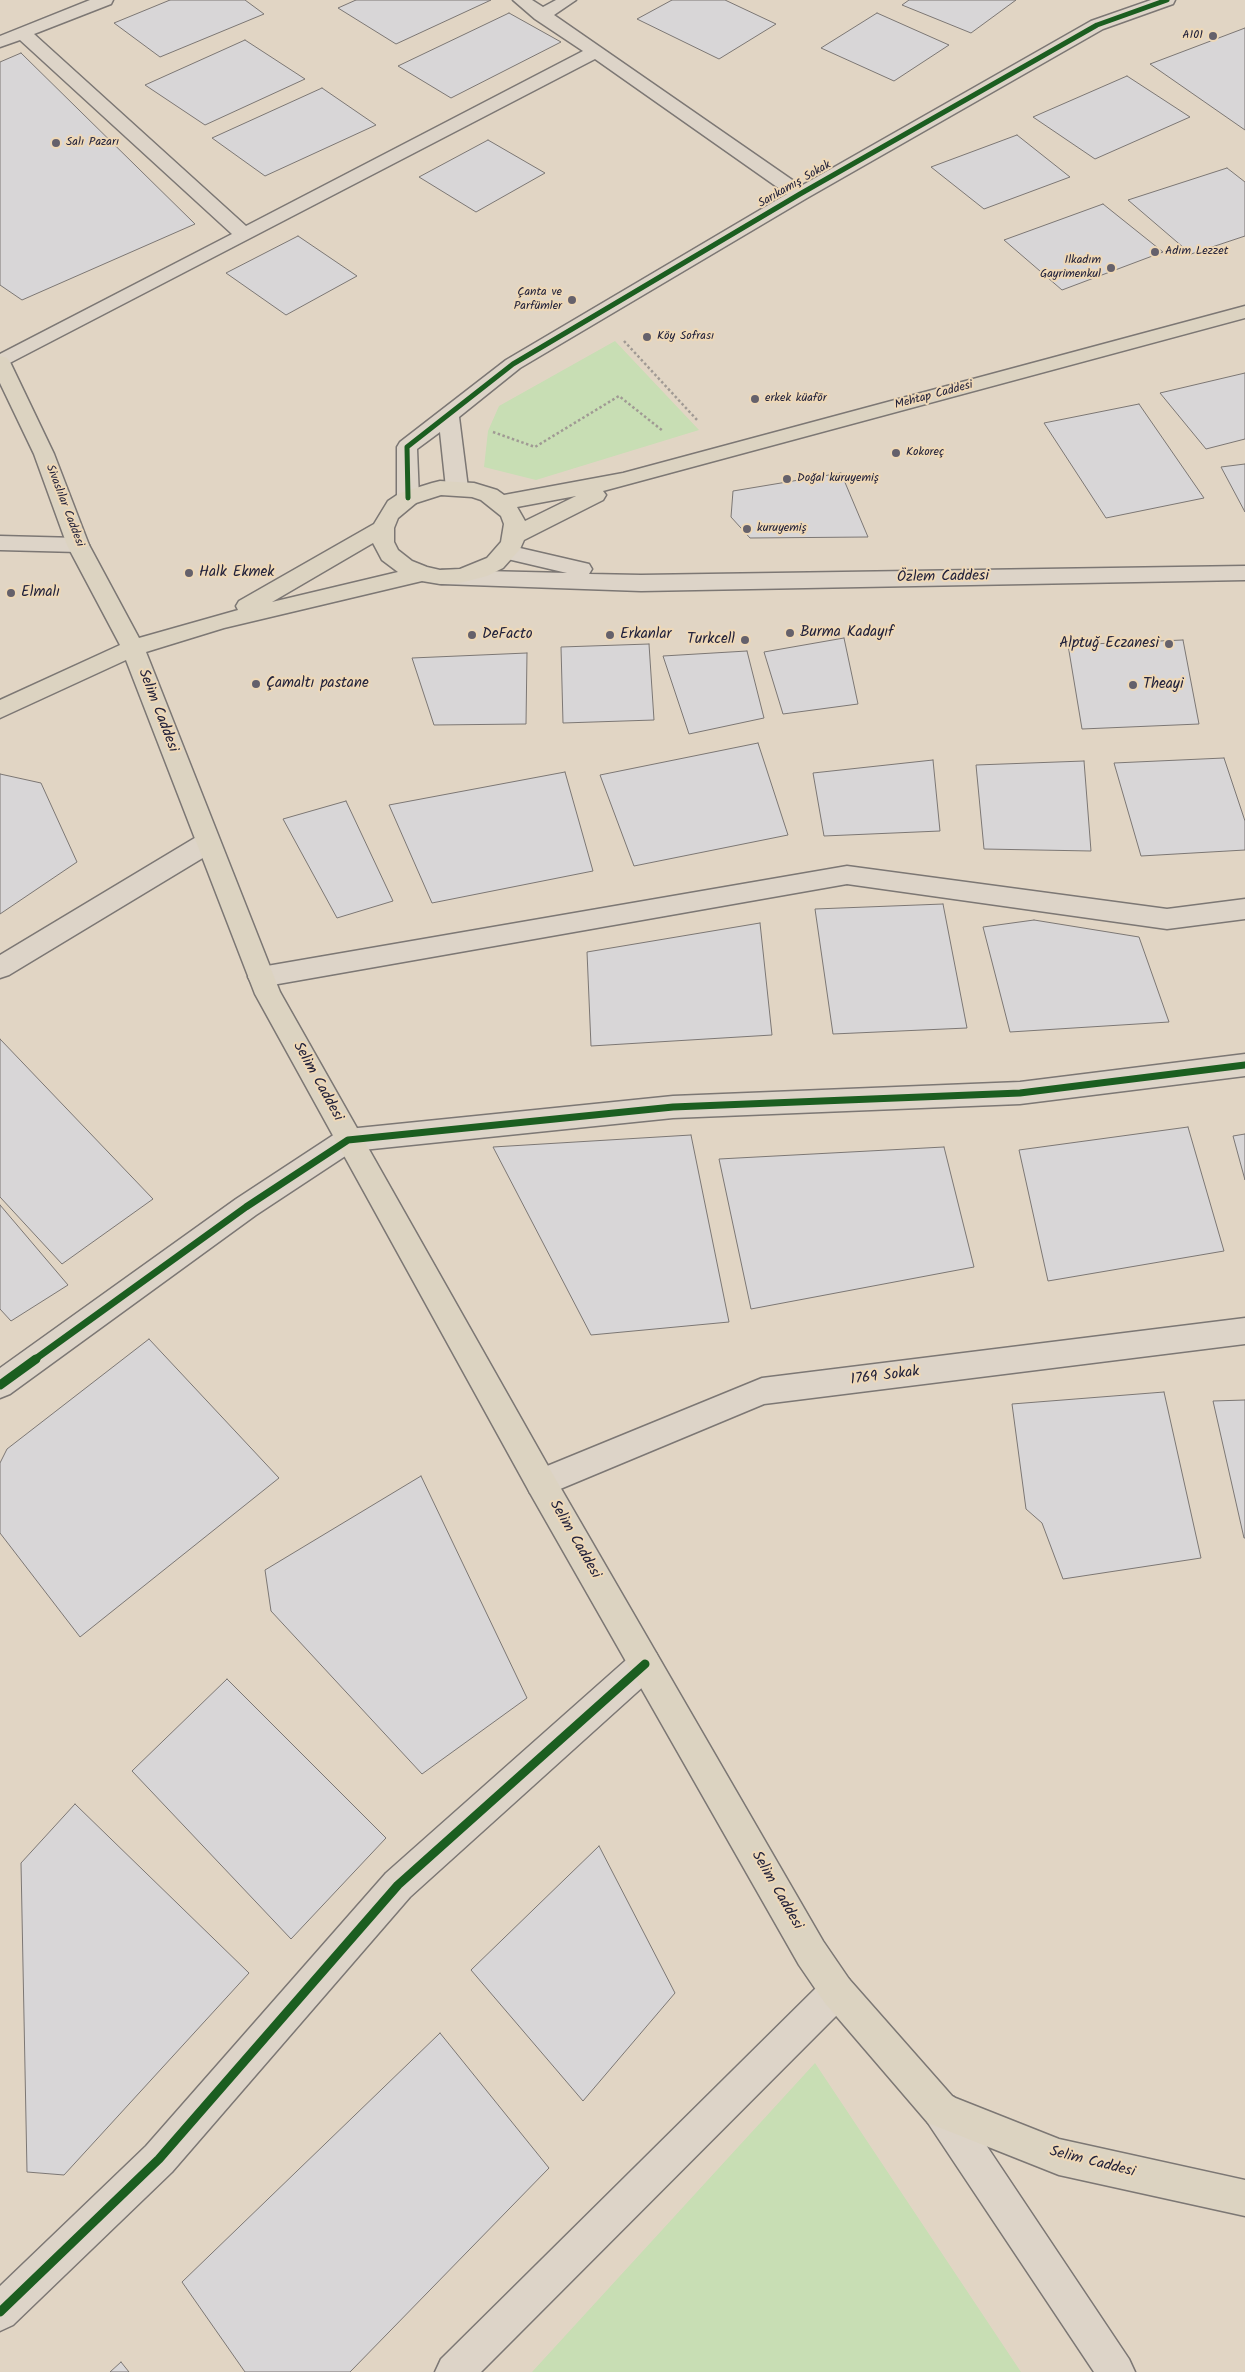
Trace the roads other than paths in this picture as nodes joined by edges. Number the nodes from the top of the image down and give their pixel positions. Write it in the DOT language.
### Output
graph roads {
  1 [pos="105,0"];
  2 [pos="521,0"];
  3 [pos="568,0"];
  4 [pos="1167,0"];
  5 [pos="541,15"];
  6 [pos="23,33"];
  7 [pos="0,42"];
  8 [pos="595,52"];
  9 [pos="800,194"];
  10 [pos="244,235"];
  11 [pos="1245,312"];
  12 [pos="0,362"];
  13 [pos="448,414"];
  14 [pos="623,480"];
  15 [pos="457,488"];
  16 [pos="408,498"];
  17 [pos="501,503"];
  18 [pos="383,528"];
  19 [pos="0,544"];
  20 [pos="511,544"];
  21 [pos="78,545"];
  22 [pos="1245,573"];
  23 [pos="431,575"];
  24 [pos="641,583"];
  25 [pos="222,621"];
  26 [pos="133,648"];
  27 [pos="0,710"];
  28 [pos="207,843"];
  29 [pos="1245,909"];
  30 [pos="0,968"];
  31 [pos="261,977"];
  32 [pos="1245,1066"];
  33 [pos="348,1140"];
  34 [pos="1245,1332"];
  35 [pos="0,1385"];
  36 [pos="541,1483"];
  37 [pos="645,1664"];
  38 [pos="837,1991"];
  39 [pos="941,2110"];
  40 [pos="1245,2198"];
  41 [pos="0,2312"];
  42 [pos="454,2372"];
  43 [pos="1116,2372"];
  1 -- 6 [label="street"];
  2 -- 5 [label="street"];
  3 -- 5 [label="street"];
  4 -- 9 [label="street, Sarıkamış Sokak"];
  5 -- 8 [label="street"];
  6 -- 7 [label="street"];
  6 -- 10 [label="street"];
  8 -- 9 [label="street"];
  8 -- 10 [label="street"];
  9 -- 13 [label="street, Sarıkamış Sokak"];
  10 -- 12 [label="street"];
  11 -- 14 [label="main road, Mehtap Caddesi"];
  12 -- 21 [label="main road, Sivaslılar Caddesi"];
  13 -- 15 [label="street"];
  13 -- 16 [label="street, Sarıkamış Sokak"];
  14 -- 17 [label="main road"];
  14 -- 20 [label="main road"];
  15 -- 16 [label="main road"];
  15 -- 17 [label="main road"];
  16 -- 18 [label="main road"];
  17 -- 20 [label="main road"];
  18 -- 23 [label="main road"];
  18 -- 25 [label="main road"];
  19 -- 21 [label="street"];
  20 -- 23 [label="main road"];
  20 -- 24 [label="street"];
  21 -- 26 [label="main road, Sivaslılar Caddesi"];
  22 -- 24 [label="street, Özlem Caddesi"];
  23 -- 24 [label="street"];
  23 -- 25 [label="main road"];
  25 -- 26 [label="main road"];
  26 -- 27 [label="main road"];
  26 -- 28 [label="main road, Selim Caddesi"];
  28 -- 30 [label="street"];
  28 -- 31 [label="main road, Selim Caddesi"];
  29 -- 31 [label="street"];
  31 -- 33 [label="main road, Selim Caddesi"];
  32 -- 33 [label="street"];
  33 -- 35 [label="street"];
  33 -- 36 [label="main road, Selim Caddesi"];
  34 -- 36 [label="street, 1769 Sokak"];
  36 -- 37 [label="main road, Selim Caddesi"];
  37 -- 38 [label="main road, Selim Caddesi"];
  37 -- 41 [label="street"];
  38 -- 39 [label="main road, Selim Caddesi"];
  38 -- 42 [label="street"];
  39 -- 40 [label="main road, Selim Caddesi"];
  39 -- 43 [label="street"];
}
